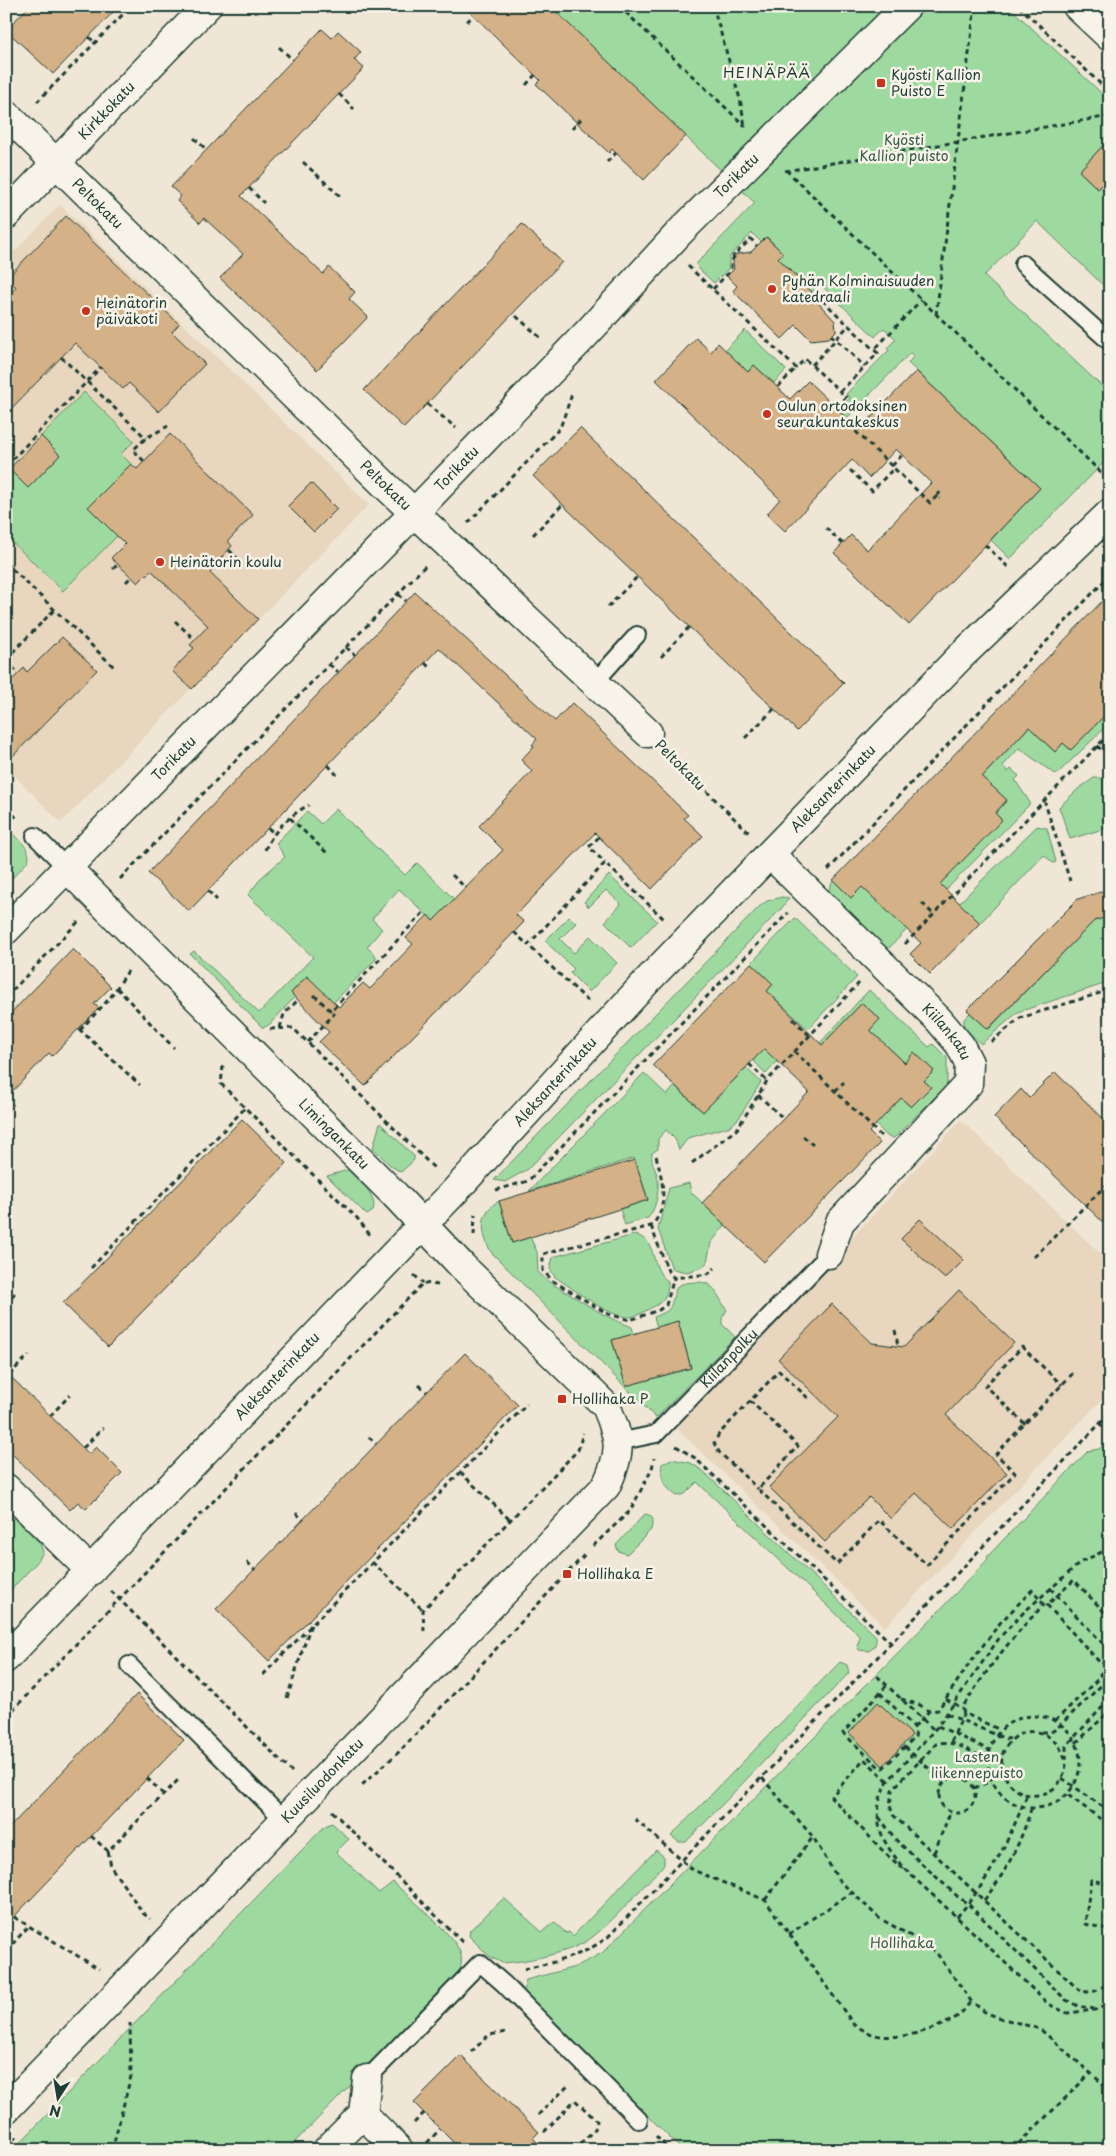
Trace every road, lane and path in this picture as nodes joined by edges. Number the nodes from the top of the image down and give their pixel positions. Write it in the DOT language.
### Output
graph roads {
  1 [pos="131,6"];
  2 [pos="207,6"];
  3 [pos="619,6"];
  4 [pos="713,6"];
  5 [pos="907,6"];
  6 [pos="975,6"];
  7 [pos="1019,6"];
  8 [pos="1077,6"];
  9 [pos="473,15"];
  10 [pos="467,22"];
  11 [pos="89,37"];
  12 [pos="1110,38"];
  13 [pos="95,43"];
  14 [pos="279,47"];
  15 [pos="293,60"];
  16 [pos="535,75"];
  17 [pos="526,85"];
  18 [pos="1110,93"];
  19 [pos="339,94"];
  20 [pos="354,109"];
  21 [pos="1110,116"];
  22 [pos="11,119"];
  23 [pos="581,119"];
  24 [pos="745,127"];
  25 [pos="572,129"];
  26 [pos="194,138"];
  27 [pos="959,142"];
  28 [pos="766,148"];
  29 [pos="207,150"];
  30 [pos="616,152"];
  31 [pos="303,162"];
  32 [pos="607,162"];
  33 [pos="57,163"];
  34 [pos="786,170"];
  35 [pos="780,174"];
  36 [pos="249,188"];
  37 [pos="342,198"];
  38 [pos="264,203"];
  39 [pos="6,215"];
  40 [pos="757,246"];
  41 [pos="686,264"];
  42 [pos="1023,264"];
  43 [pos="713,289"];
  44 [pos="816,294"];
  45 [pos="921,300"];
  46 [pos="936,315"];
  47 [pos="516,316"];
  48 [pos="849,325"];
  49 [pos="832,335"];
  50 [pos="836,339"];
  51 [pos="542,340"];
  52 [pos="1110,342"];
  53 [pos="874,350"];
  54 [pos="61,357"];
  55 [pos="812,365"];
  56 [pos="865,366"];
  57 [pos="101,367"];
  58 [pos="796,368"];
  59 [pos="87,382"];
  60 [pos="778,387"];
  61 [pos="573,391"];
  62 [pos="840,392"];
  63 [pos="427,404"];
  64 [pos="836,408"];
  65 [pos="850,425"];
  66 [pos="168,426"];
  67 [pos="456,429"];
  68 [pos="146,438"];
  69 [pos="902,455"];
  70 [pos="144,461"];
  71 [pos="6,466"];
  72 [pos="893,467"];
  73 [pos="850,470"];
  74 [pos="1110,481"];
  75 [pos="942,490"];
  76 [pos="562,505"];
  77 [pos="414,513"];
  78 [pos="1110,513"];
  79 [pos="826,528"];
  80 [pos="533,535"];
  81 [pos="447,544"];
  82 [pos="843,544"];
  83 [pos="986,546"];
  84 [pos="229,550"];
  85 [pos="237,558"];
  86 [pos="6,563"];
  87 [pos="118,564"];
  88 [pos="113,569"];
  89 [pos="1010,570"];
  90 [pos="131,577"];
  91 [pos="637,577"];
  92 [pos="126,582"];
  93 [pos="398,594"];
  94 [pos="406,601"];
  95 [pos="608,607"];
  96 [pos="55,610"];
  97 [pos="175,621"];
  98 [pos="689,627"];
  99 [pos="637,634"];
  100 [pos="195,640"];
  101 [pos="346,647"];
  102 [pos="355,655"];
  103 [pos="661,657"];
  104 [pos="6,660"];
  105 [pos="425,663"];
  106 [pos="329,664"];
  107 [pos="431,668"];
  108 [pos="116,669"];
  109 [pos="338,672"];
  110 [pos="18,673"];
  111 [pos="594,683"];
  112 [pos="774,709"];
  113 [pos="648,733"];
  114 [pos="1110,733"];
  115 [pos="745,738"];
  116 [pos="1097,746"];
  117 [pos="1110,757"];
  118 [pos="328,765"];
  119 [pos="338,774"];
  120 [pos="1044,800"];
  121 [pos="309,805"];
  122 [pos="290,818"];
  123 [pos="268,828"];
  124 [pos="275,834"];
  125 [pos="35,836"];
  126 [pos="599,837"];
  127 [pos="265,850"];
  128 [pos="328,854"];
  129 [pos="770,854"];
  130 [pos="605,864"];
  131 [pos="67,868"];
  132 [pos="452,875"];
  133 [pos="1070,882"];
  134 [pos="466,888"];
  135 [pos="208,891"];
  136 [pos="99,900"];
  137 [pos="217,900"];
  138 [pos="922,903"];
  139 [pos="423,913"];
  140 [pos="934,914"];
  141 [pos="667,922"];
  142 [pos="413,924"];
  143 [pos="416,927"];
  144 [pos="6,930"];
  145 [pos="514,932"];
  146 [pos="528,945"];
  147 [pos="881,965"];
  148 [pos="130,969"];
  149 [pos="117,988"];
  150 [pos="1110,990"];
  151 [pos="314,995"];
  152 [pos="6,997"];
  153 [pos="298,1000"];
  154 [pos="588,1001"];
  155 [pos="331,1011"];
  156 [pos="793,1019"];
  157 [pos="280,1028"];
  158 [pos="266,1029"];
  159 [pos="809,1035"];
  160 [pos="308,1042"];
  161 [pos="174,1048"];
  162 [pos="794,1051"];
  163 [pos="224,1061"];
  164 [pos="969,1062"];
  165 [pos="749,1064"];
  166 [pos="767,1081"];
  167 [pos="844,1082"];
  168 [pos="140,1085"];
  169 [pos="835,1091"];
  170 [pos="758,1095"];
  171 [pos="13,1104"];
  172 [pos="245,1108"];
  173 [pos="6,1111"];
  174 [pos="784,1119"];
  175 [pos="803,1136"];
  176 [pos="813,1145"];
  177 [pos="656,1156"];
  178 [pos="901,1156"];
  179 [pos="692,1163"];
  180 [pos="1110,1181"];
  181 [pos="455,1191"];
  182 [pos="423,1224"];
  183 [pos="651,1226"];
  184 [pos="830,1254"];
  185 [pos="393,1255"];
  186 [pos="1034,1257"];
  187 [pos="462,1266"];
  188 [pos="91,1268"];
  189 [pos="714,1268"];
  190 [pos="674,1278"];
  191 [pos="423,1283"];
  192 [pos="6,1288"];
  193 [pos="6,1302"];
  194 [pos="895,1330"];
  195 [pos="898,1346"];
  196 [pos="29,1356"];
  197 [pos="1074,1372"];
  198 [pos="10,1376"];
  199 [pos="420,1385"];
  200 [pos="1062,1385"];
  201 [pos="427,1392"];
  202 [pos="70,1395"];
  203 [pos="808,1398"];
  204 [pos="750,1401"];
  205 [pos="527,1404"];
  206 [pos="1110,1413"];
  207 [pos="50,1416"];
  208 [pos="1025,1424"];
  209 [pos="1099,1424"];
  210 [pos="582,1426"];
  211 [pos="103,1428"];
  212 [pos="1110,1433"];
  213 [pos="656,1434"];
  214 [pos="369,1437"];
  215 [pos="618,1442"];
  216 [pos="376,1444"];
  217 [pos="480,1444"];
  218 [pos="83,1448"];
  219 [pos="484,1448"];
  220 [pos="460,1472"];
  221 [pos="6,1488"];
  222 [pos="758,1489"];
  223 [pos="430,1496"];
  224 [pos="433,1500"];
  225 [pos="296,1513"];
  226 [pos="303,1520"];
  227 [pos="510,1520"];
  228 [pos="1110,1548"];
  229 [pos="247,1562"];
  230 [pos="372,1562"];
  231 [pos="254,1570"];
  232 [pos="91,1571"];
  233 [pos="1050,1588"];
  234 [pos="1058,1596"];
  235 [pos="1038,1598"];
  236 [pos="119,1599"];
  237 [pos="1046,1605"];
  238 [pos="424,1610"];
  239 [pos="1110,1618"];
  240 [pos="310,1623"];
  241 [pos="425,1635"];
  242 [pos="891,1643"];
  243 [pos="1110,1651"];
  244 [pos="1110,1656"];
  245 [pos="6,1658"];
  246 [pos="1102,1664"];
  247 [pos="129,1665"];
  248 [pos="1102,1674"];
  249 [pos="262,1675"];
  250 [pos="877,1676"];
  251 [pos="1109,1680"];
  252 [pos="887,1685"];
  253 [pos="880,1693"];
  254 [pos="287,1698"];
  255 [pos="901,1699"];
  256 [pos="946,1699"];
  257 [pos="1110,1699"];
  258 [pos="953,1703"];
  259 [pos="962,1708"];
  260 [pos="929,1711"];
  261 [pos="1110,1711"];
  262 [pos="964,1713"];
  263 [pos="947,1714"];
  264 [pos="6,1717"];
  265 [pos="922,1718"];
  266 [pos="1055,1721"];
  267 [pos="961,1722"];
  268 [pos="1061,1724"];
  269 [pos="938,1726"];
  270 [pos="914,1727"];
  271 [pos="934,1730"];
  272 [pos="1000,1730"];
  273 [pos="1040,1733"];
  274 [pos="956,1735"];
  275 [pos="996,1735"];
  276 [pos="1015,1737"];
  277 [pos="1073,1738"];
  278 [pos="951,1742"];
  279 [pos="1076,1743"];
  280 [pos="905,1747"];
  281 [pos="989,1750"];
  282 [pos="912,1754"];
  283 [pos="867,1756"];
  284 [pos="864,1759"];
  285 [pos="1065,1759"];
  286 [pos="920,1760"];
  287 [pos="987,1760"];
  288 [pos="1002,1760"];
  289 [pos="300,1766"];
  290 [pos="293,1773"];
  291 [pos="147,1778"];
  292 [pos="762,1778"];
  293 [pos="1062,1778"];
  294 [pos="179,1779"];
  295 [pos="888,1780"];
  296 [pos="944,1782"];
  297 [pos="991,1782"];
  298 [pos="1074,1785"];
  299 [pos="360,1788"];
  300 [pos="974,1788"];
  301 [pos="312,1793"];
  302 [pos="1068,1794"];
  303 [pos="164,1795"];
  304 [pos="1026,1795"];
  305 [pos="339,1806"];
  306 [pos="1022,1807"];
  307 [pos="1031,1809"];
  308 [pos="333,1812"];
  309 [pos="950,1812"];
  310 [pos="1110,1812"];
  311 [pos="879,1817"];
  312 [pos="635,1819"];
  313 [pos="284,1820"];
  314 [pos="1110,1826"];
  315 [pos="92,1836"];
  316 [pos="813,1837"];
  317 [pos="108,1851"];
  318 [pos="934,1853"];
  319 [pos="681,1861"];
  320 [pos="911,1874"];
  321 [pos="1110,1884"];
  322 [pos="1110,1890"];
  323 [pos="851,1893"];
  324 [pos="976,1893"];
  325 [pos="765,1900"];
  326 [pos="984,1900"];
  327 [pos="968,1904"];
  328 [pos="14,1917"];
  329 [pos="957,1917"];
  330 [pos="151,1920"];
  331 [pos="28,1927"];
  332 [pos="1107,1929"];
  333 [pos="789,1934"];
  334 [pos="1110,1941"];
  335 [pos="6,1950"];
  336 [pos="480,1963"];
  337 [pos="102,1971"];
  338 [pos="1110,1982"];
  339 [pos="504,1984"];
  340 [pos="971,2001"];
  341 [pos="1110,2002"];
  342 [pos="1095,2010"];
  343 [pos="130,2019"];
  344 [pos="507,2032"];
  345 [pos="471,2052"];
  346 [pos="587,2068"];
  347 [pos="1091,2073"];
  348 [pos="367,2079"];
  349 [pos="1110,2090"];
  350 [pos="6,2109"];
  351 [pos="424,2113"];
  352 [pos="363,2114"];
  353 [pos="538,2115"];
  354 [pos="417,2120"];
  355 [pos="639,2120"];
  356 [pos="440,2129"];
  357 [pos="544,2132"];
  358 [pos="427,2142"];
  359 [pos="112,2150"];
  360 [pos="328,2150"];
  361 [pos="399,2150"];
  362 [pos="574,2150"];
  363 [pos="1012,2150"];
  1 -- 13 [label="path"];
  2 -- 33 [label="street, Kirkkokatu"];
  3 -- 24 [label="path"];
  4 -- 24 [label="path"];
  5 -- 28 [label="street, Torikatu"];
  6 -- 27 [label="path"];
  7 -- 18 [label="path"];
  8 -- 12 [label="street"];
  9 -- 10 [label="path"];
  11 -- 13 [label="path"];
  13 -- 22 [label="path"];
  14 -- 15 [label="path"];
  16 -- 17 [label="path"];
  19 -- 20 [label="path"];
  21 -- 27 [label="path"];
  22 -- 33 [label="street, Peltokatu"];
  23 -- 25 [label="path"];
  24 -- 28 [label="path"];
  26 -- 29 [label="path"];
  27 -- 34 [label="path"];
  27 -- 46 [label="path"];
  28 -- 34 [label="path"];
  28 -- 77 [label="street, Torikatu"];
  30 -- 32 [label="path"];
  31 -- 37 [label="path"];
  33 -- 39 [label="street, Kirkkokatu"];
  33 -- 77 [label="street, Peltokatu"];
  34 -- 35 [label="path"];
  34 -- 45 [label="path"];
  36 -- 38 [label="path"];
  40 -- 43 [label="path"];
  41 -- 43 [label="path"];
  42 -- 52 [label="lane"];
  43 -- 58 [label="path"];
  44 -- 48 [label="path"];
  45 -- 46 [label="path"];
  45 -- 53 [label="path"];
  46 -- 74 [label="path"];
  47 -- 51 [label="path"];
  48 -- 50 [label="path"];
  48 -- 53 [label="path"];
  49 -- 50 [label="path"];
  50 -- 55 [label="path"];
  50 -- 56 [label="path"];
  53 -- 56 [label="path"];
  54 -- 59 [label="path"];
  55 -- 58 [label="path"];
  55 -- 62 [label="path"];
  56 -- 62 [label="path"];
  57 -- 59 [label="path"];
  58 -- 60 [label="path"];
  59 -- 68 [label="path"];
  59 -- 71 [label="path"];
  61 -- 81 [label="path"];
  62 -- 64 [label="path"];
  63 -- 67 [label="path"];
  65 -- 72 [label="path"];
  66 -- 68 [label="path"];
  68 -- 70 [label="path"];
  69 -- 72 [label="path"];
  72 -- 73 [label="path"];
  72 -- 75 [label="path"];
  76 -- 80 [label="path"];
  77 -- 81 [label="street, Peltokatu"];
  77 -- 131 [label="street, Torikatu"];
  78 -- 129 [label="street, Aleksanterinkatu"];
  79 -- 82 [label="path"];
  81 -- 93 [label="path"];
  81 -- 111 [label="street, Peltokatu"];
  83 -- 89 [label="path"];
  84 -- 85 [label="path"];
  86 -- 96 [label="path"];
  87 -- 88 [label="path"];
  90 -- 92 [label="path"];
  91 -- 95 [label="path"];
  93 -- 94 [label="path"];
  93 -- 101 [label="path"];
  96 -- 104 [label="path"];
  96 -- 108 [label="path"];
  97 -- 100 [label="path"];
  98 -- 103 [label="path"];
  99 -- 111 [label="lane"];
  101 -- 102 [label="path"];
  101 -- 106 [label="path"];
  104 -- 110 [label="path"];
  105 -- 107 [label="path"];
  106 -- 109 [label="path"];
  106 -- 136 [label="path"];
  111 -- 113 [label="street, Peltokatu"];
  112 -- 115 [label="path"];
  113 -- 129 [label="path, Peltokatu"];
  114 -- 116 [label="path"];
  116 -- 117 [label="path"];
  116 -- 120 [label="path"];
  118 -- 119 [label="path"];
  120 -- 133 [label="path"];
  120 -- 140 [label="path"];
  121 -- 122 [label="path"];
  122 -- 124 [label="path"];
  122 -- 128 [label="path"];
  123 -- 124 [label="path"];
  124 -- 127 [label="path"];
  125 -- 131 [label="lane, Limingankatu"];
  126 -- 130 [label="path"];
  129 -- 147 [label="street, Kiilankatu"];
  129 -- 181 [label="street, Aleksanterinkatu"];
  130 -- 141 [label="path"];
  130 -- 146 [label="path"];
  131 -- 136 [label="street, Limingankatu"];
  131 -- 144 [label="street, Torikatu"];
  132 -- 134 [label="path"];
  135 -- 137 [label="path"];
  136 -- 152 [label="path"];
  136 -- 182 [label="street, Limingankatu"];
  138 -- 140 [label="path"];
  139 -- 142 [label="path"];
  140 -- 147 [label="path"];
  142 -- 143 [label="path"];
  142 -- 155 [label="path"];
  145 -- 146 [label="path"];
  146 -- 154 [label="path"];
  147 -- 159 [label="path"];
  147 -- 164 [label="street, Kiilankatu"];
  148 -- 149 [label="path"];
  149 -- 161 [label="path"];
  149 -- 168 [label="path"];
  150 -- 164 [label="path"];
  151 -- 155 [label="path"];
  153 -- 157 [label="path"];
  155 -- 160 [label="path"];
  156 -- 159 [label="path"];
  157 -- 158 [label="path"];
  157 -- 160 [label="path"];
  159 -- 162 [label="path"];
  160 -- 181 [label="path"];
  162 -- 166 [label="path"];
  162 -- 169 [label="path"];
  163 -- 172 [label="path"];
  164 -- 178 [label="street, Kiilankatu"];
  165 -- 166 [label="path"];
  166 -- 170 [label="path"];
  167 -- 169 [label="path"];
  169 -- 178 [label="path"];
  170 -- 174 [label="path"];
  170 -- 179 [label="path"];
  171 -- 173 [label="path"];
  172 -- 185 [label="path"];
  172 -- 188 [label="path"];
  175 -- 176 [label="path"];
  177 -- 183 [label="path"];
  178 -- 184 [label="street, Kiilankatu"];
  180 -- 186 [label="path"];
  181 -- 182 [label="street, Aleksanterinkatu"];
  181 -- 187 [label="path"];
  182 -- 185 [label="street, Aleksanterinkatu"];
  182 -- 187 [label="street, Limingankatu"];
  183 -- 190 [label="path"];
  183 -- 190 [label="path"];
  184 -- 213 [label="lane, Kiilanpolku"];
  185 -- 191 [label="path"];
  185 -- 232 [label="street, Aleksanterinkatu"];
  187 -- 191 [label="path"];
  187 -- 215 [label="street, Limingankatu"];
  189 -- 190 [label="path"];
  191 -- 236 [label="path"];
  192 -- 193 [label="path"];
  194 -- 195 [label="path"];
  196 -- 198 [label="path"];
  197 -- 200 [label="path"];
  199 -- 201 [label="path"];
  200 -- 208 [label="path"];
  200 -- 208 [label="path"];
  202 -- 207 [label="path"];
  203 -- 204 [label="path"];
  204 -- 222 [label="path"];
  204 -- 222 [label="path"];
  205 -- 219 [label="path"];
  206 -- 209 [label="path"];
  208 -- 222 [label="path"];
  209 -- 212 [label="path"];
  209 -- 242 [label="path"];
  210 -- 227 [label="path"];
  211 -- 218 [label="path"];
  213 -- 215 [label="lane"];
  213 -- 242 [label="path"];
  213 -- 299 [label="path"];
  214 -- 216 [label="path"];
  215 -- 301 [label="street, Kuusiluodonkatu"];
  217 -- 219 [label="path"];
  219 -- 220 [label="path"];
  220 -- 224 [label="path"];
  220 -- 227 [label="path"];
  221 -- 232 [label="street"];
  223 -- 224 [label="path"];
  224 -- 230 [label="path"];
  225 -- 226 [label="path"];
  227 -- 238 [label="path"];
  228 -- 233 [label="path"];
  229 -- 231 [label="path"];
  230 -- 238 [label="path"];
  230 -- 240 [label="path"];
  232 -- 236 [label="path"];
  232 -- 245 [label="street, Aleksanterinkatu"];
  233 -- 234 [label="path"];
  233 -- 235 [label="path"];
  234 -- 237 [label="path"];
  234 -- 239 [label="path"];
  234 -- 243 [label="path"];
  235 -- 237 [label="path"];
  235 -- 256 [label="path"];
  235 -- 258 [label="path"];
  236 -- 264 [label="path"];
  236 -- 290 [label="path"];
  237 -- 246 [label="path"];
  237 -- 259 [label="path"];
  238 -- 241 [label="path"];
  240 -- 249 [label="path"];
  240 -- 254 [label="path"];
  242 -- 292 [label="path"];
  244 -- 246 [label="path"];
  246 -- 248 [label="path"];
  247 -- 313 [label="lane"];
  248 -- 251 [label="path"];
  248 -- 266 [label="path"];
  250 -- 252 [label="path"];
  251 -- 268 [label="path"];
  252 -- 253 [label="path"];
  252 -- 255 [label="path"];
  253 -- 270 [label="path"];
  253 -- 283 [label="path"];
  255 -- 260 [label="path"];
  255 -- 265 [label="path"];
  256 -- 258 [label="path"];
  256 -- 260 [label="path"];
  257 -- 277 [label="path"];
  258 -- 259 [label="path"];
  258 -- 263 [label="path"];
  259 -- 262 [label="path"];
  260 -- 265 [label="path"];
  261 -- 279 [label="path"];
  262 -- 267 [label="path"];
  262 -- 272 [label="path"];
  263 -- 267 [label="path"];
  263 -- 269 [label="path"];
  265 -- 270 [label="path"];
  265 -- 271 [label="path"];
  266 -- 268 [label="path"];
  266 -- 272 [label="path"];
  267 -- 274 [label="path"];
  267 -- 275 [label="path"];
  268 -- 273 [label="path"];
  268 -- 277 [label="path"];
  269 -- 271 [label="path"];
  269 -- 274 [label="path"];
  270 -- 280 [label="path"];
  271 -- 282 [label="path"];
  272 -- 275 [label="path"];
  273 -- 276 [label="path"];
  273 -- 285 [label="path"];
  274 -- 278 [label="path"];
  274 -- 281 [label="path"];
  275 -- 276 [label="path"];
  275 -- 281 [label="path"];
  276 -- 288 [label="path"];
  277 -- 279 [label="path"];
  277 -- 285 [label="path"];
  278 -- 286 [label="path"];
  278 -- 287 [label="path"];
  279 -- 298 [label="path"];
  280 -- 282 [label="path"];
  280 -- 283 [label="path"];
  281 -- 287 [label="path"];
  281 -- 288 [label="path"];
  282 -- 286 [label="path"];
  282 -- 295 [label="path"];
  283 -- 284 [label="path"];
  284 -- 295 [label="path"];
  284 -- 320 [label="path"];
  285 -- 293 [label="path"];
  286 -- 296 [label="path"];
  286 -- 318 [label="path"];
  287 -- 297 [label="path"];
  288 -- 304 [label="path"];
  289 -- 290 [label="path"];
  290 -- 301 [label="path"];
  291 -- 303 [label="path"];
  292 -- 316 [label="path"];
  292 -- 319 [label="path"];
  293 -- 298 [label="path"];
  293 -- 304 [label="path"];
  294 -- 303 [label="path"];
  295 -- 311 [label="path"];
  296 -- 300 [label="path"];
  296 -- 309 [label="path"];
  297 -- 300 [label="path"];
  297 -- 306 [label="path"];
  298 -- 302 [label="path"];
  298 -- 310 [label="path"];
  300 -- 309 [label="path"];
  301 -- 308 [label="path"];
  301 -- 313 [label="street, Kuusiluodonkatu"];
  302 -- 307 [label="path"];
  302 -- 314 [label="path"];
  303 -- 317 [label="path"];
  304 -- 306 [label="path"];
  305 -- 308 [label="path"];
  306 -- 307 [label="path"];
  306 -- 324 [label="path"];
  307 -- 326 [label="path"];
  308 -- 336 [label="path"];
  309 -- 318 [label="path"];
  311 -- 320 [label="path"];
  311 -- 327 [label="path"];
  312 -- 319 [label="path"];
  313 -- 350 [label="street, Kuusiluodonkatu"];
  315 -- 317 [label="path"];
  316 -- 323 [label="path"];
  316 -- 325 [label="path"];
  317 -- 330 [label="path"];
  318 -- 324 [label="path"];
  319 -- 325 [label="path"];
  319 -- 339 [label="path"];
  320 -- 329 [label="path"];
  321 -- 332 [label="path"];
  322 -- 332 [label="path"];
  323 -- 333 [label="path"];
  323 -- 340 [label="path"];
  324 -- 326 [label="path"];
  324 -- 327 [label="path"];
  325 -- 333 [label="path"];
  326 -- 338 [label="path"];
  327 -- 329 [label="path"];
  327 -- 342 [label="path"];
  328 -- 331 [label="path"];
  329 -- 342 [label="path"];
  331 -- 335 [label="path"];
  331 -- 337 [label="path"];
  332 -- 334 [label="path"];
  333 -- 340 [label="path"];
  336 -- 339 [label="lane"];
  336 -- 348 [label="lane"];
  339 -- 346 [label="lane"];
  340 -- 347 [label="path"];
  341 -- 342 [label="path"];
  343 -- 359 [label="path"];
  344 -- 345 [label="path"];
  346 -- 353 [label="path"];
  346 -- 355 [label="lane"];
  347 -- 349 [label="path"];
  347 -- 363 [label="path"];
  348 -- 352 [label="street"];
  351 -- 354 [label="path"];
  352 -- 360 [label="street"];
  352 -- 361 [label="street"];
  356 -- 358 [label="path"];
  357 -- 362 [label="path"];
}
